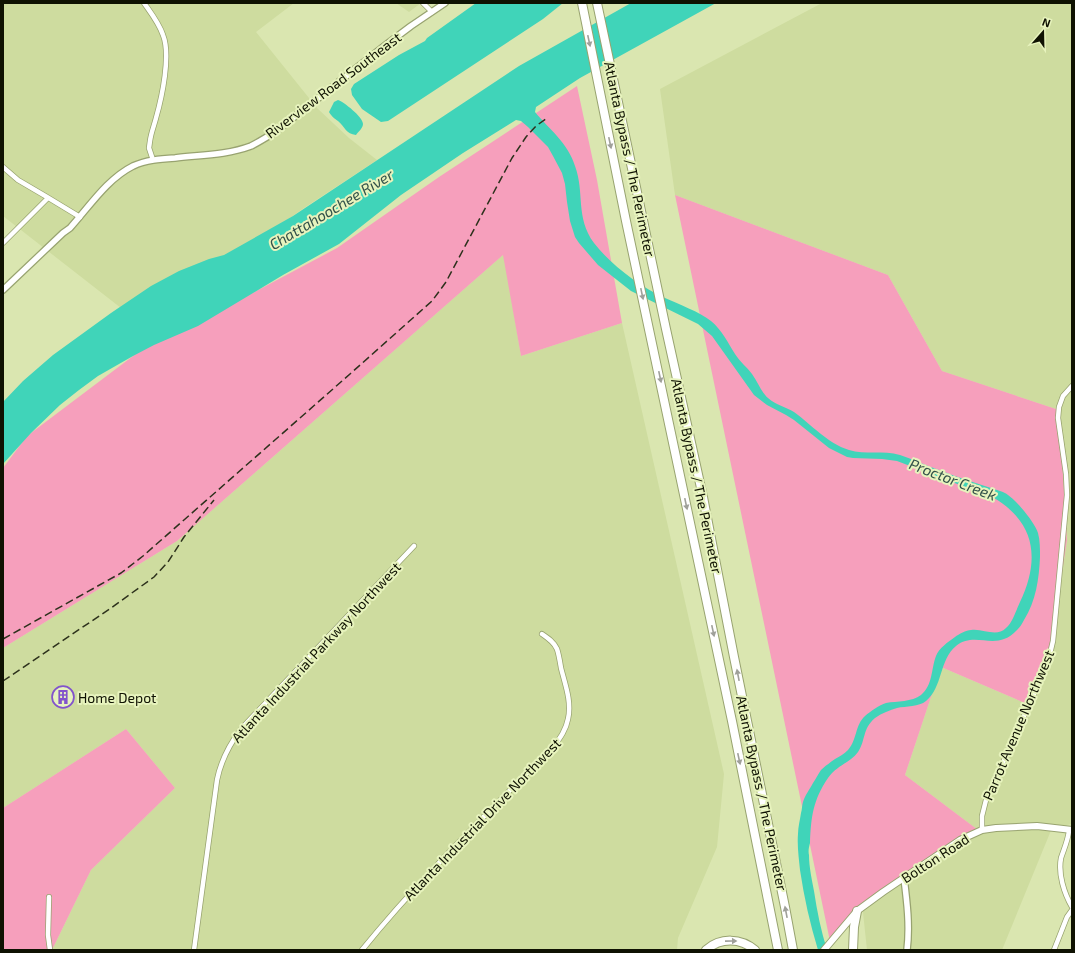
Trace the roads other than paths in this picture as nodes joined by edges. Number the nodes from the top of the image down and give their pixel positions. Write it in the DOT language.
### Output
graph roads {
  1 [pos="144,3"];
  2 [pos="424,3"];
  3 [pos="445,3"];
  4 [pos="582,3"];
  5 [pos="597,3"];
  6 [pos="432,12"];
  7 [pos="153,160"];
  8 [pos="3,168"];
  9 [pos="48,198"];
  10 [pos="80,217"];
  11 [pos="3,243"];
  12 [pos="3,290"];
  13 [pos="1072,386"];
  14 [pos="414,546"];
  15 [pos="542,634"];
  16 [pos="982,830"];
  17 [pos="1071,830"];
  18 [pos="904,878"];
  19 [pos="49,897"];
  20 [pos="1072,908"];
  21 [pos="858,911"];
  22 [pos="50,950"];
  23 [pos="194,950"];
  24 [pos="362,950"];
  25 [pos="706,950"];
  26 [pos="755,950"];
  27 [pos="778,950"];
  28 [pos="793,950"];
  29 [pos="824,950"];
  30 [pos="853,950"];
  31 [pos="907,950"];
  32 [pos="1054,950"];
  1 -- 7 [label="street"];
  2 -- 6 [label="street"];
  3 -- 6 [label="street, Riverview Road Southeast"];
  4 -- 27 [label="highway, Atlanta Bypass / The Perimeter, one-way"];
  28 -- 5 [label="highway, Atlanta Bypass / The Perimeter, one-way"];
  6 -- 7 [label="street, Riverview Road Southeast"];
  7 -- 10 [label="street, Riverview Road Southeast"];
  8 -- 9 [label="street"];
  9 -- 10 [label="street"];
  9 -- 11 [label="street"];
  10 -- 12 [label="street, Riverview Road Southeast"];
  13 -- 16 [label="street, Parrot Avenue Northwest"];
  14 -- 23 [label="street, Atlanta Industrial Parkway Northwest"];
  15 -- 24 [label="street, Atlanta Industrial Drive Northwest"];
  16 -- 17 [label="main road, Bolton Road"];
  16 -- 18 [label="main road, Bolton Road"];
  17 -- 20 [label="street"];
  18 -- 21 [label="main road, Bolton Road"];
  18 -- 31 [label="street"];
  19 -- 22 [label="street"];
  20 -- 32 [label="street"];
  21 -- 29 [label="main road, Bolton Road"];
  21 -- 30 [label="highway"];
  25 -- 26 [label="highway, one-way"];
}
